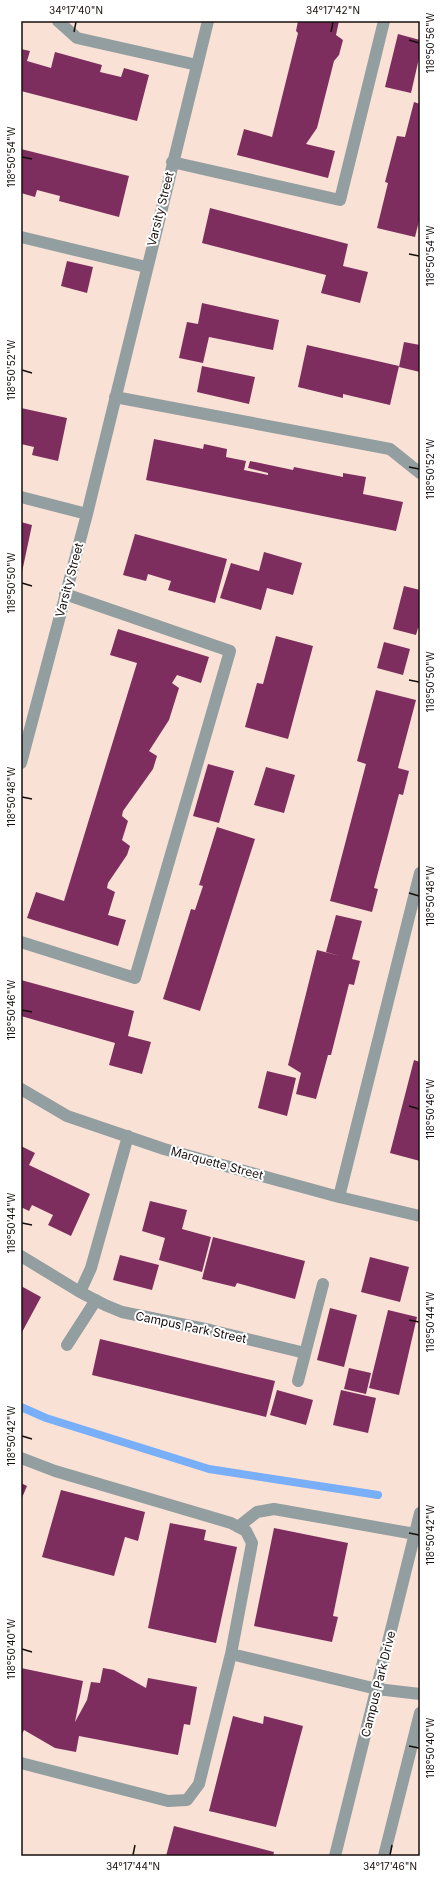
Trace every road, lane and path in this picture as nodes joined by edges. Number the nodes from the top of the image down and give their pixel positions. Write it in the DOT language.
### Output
graph roads {
  1 [pos="58,21"];
  2 [pos="208,21"];
  3 [pos="384,21"];
  4 [pos="197,64"];
  5 [pos="172,162"];
  6 [pos="21,237"];
  7 [pos="146,267"];
  8 [pos="115,398"];
  9 [pos="420,474"];
  10 [pos="21,497"];
  11 [pos="87,514"];
  12 [pos="65,594"];
  13 [pos="21,763"];
  14 [pos="420,873"];
  15 [pos="21,942"];
  16 [pos="21,1089"];
  17 [pos="128,1136"];
  18 [pos="339,1197"];
  19 [pos="420,1216"];
  20 [pos="21,1256"];
  21 [pos="323,1284"];
  22 [pos="80,1292"];
  23 [pos="96,1300"];
  24 [pos="67,1345"];
  25 [pos="305,1353"];
  26 [pos="298,1381"];
  27 [pos="21,1458"];
  28 [pos="420,1513"];
  29 [pos="238,1527"];
  30 [pos="415,1534"];
  31 [pos="231,1654"];
  32 [pos="377,1689"];
  33 [pos="420,1694"];
  34 [pos="420,1713"];
  35 [pos="21,1763"];
  36 [pos="335,1856"];
  37 [pos="384,1856"];
  1 -- 4 [label="street"];
  2 -- 4 [label="street, Varsity Street"];
  3 -- 5 [label="street"];
  4 -- 5 [label="street, Varsity Street"];
  5 -- 7 [label="street, Varsity Street"];
  6 -- 7 [label="street"];
  7 -- 8 [label="street, Varsity Street"];
  8 -- 9 [label="street"];
  8 -- 11 [label="street, Varsity Street"];
  10 -- 11 [label="street"];
  11 -- 12 [label="street, Varsity Street"];
  12 -- 13 [label="street, Varsity Street"];
  12 -- 15 [label="street"];
  14 -- 18 [label="street"];
  16 -- 17 [label="street, Marquette Street"];
  17 -- 18 [label="street, Marquette Street"];
  17 -- 22 [label="street"];
  18 -- 19 [label="street, Marquette Street"];
  20 -- 22 [label="street, Campus Park Street"];
  21 -- 25 [label="street"];
  22 -- 23 [label="street, Campus Park Street"];
  23 -- 24 [label="street"];
  23 -- 25 [label="street, Campus Park Street"];
  25 -- 26 [label="street"];
  27 -- 29 [label="street"];
  28 -- 30 [label="street, Campus Park Drive"];
  29 -- 30 [label="street"];
  29 -- 31 [label="street"];
  30 -- 32 [label="street, Campus Park Drive"];
  31 -- 32 [label="street"];
  31 -- 35 [label="street"];
  32 -- 33 [label="street"];
  32 -- 36 [label="street, Campus Park Drive"];
  34 -- 37 [label="street"];
}
